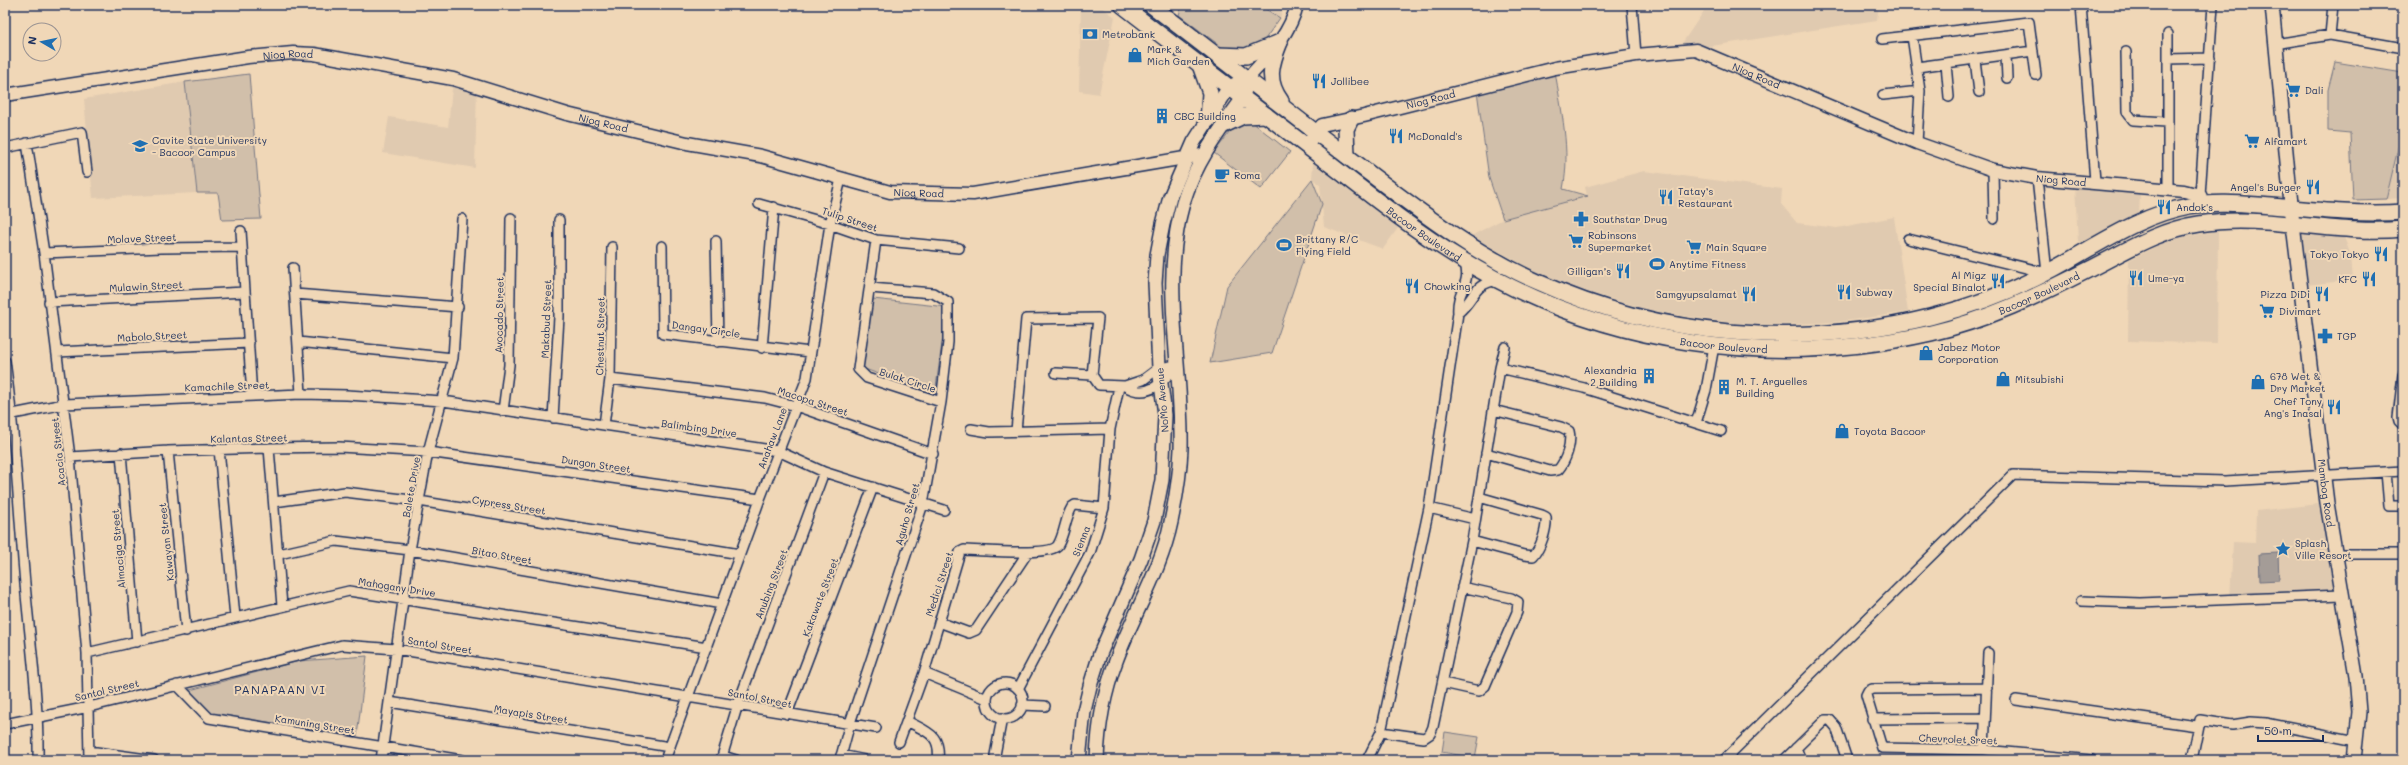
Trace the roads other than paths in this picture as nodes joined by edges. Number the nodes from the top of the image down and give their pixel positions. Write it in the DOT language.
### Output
graph roads {
  1 [pos="1122,5"];
  2 [pos="1151,5"];
  3 [pos="1297,5"];
  4 [pos="1632,5"];
  5 [pos="2081,5"];
  6 [pos="2213,5"];
  7 [pos="2272,5"];
  8 [pos="2333,5"];
  9 [pos="2168,34"];
  10 [pos="2330,35"];
  11 [pos="1912,36"];
  12 [pos="1882,39"];
  13 [pos="1280,42"];
  14 [pos="2275,44"];
  15 [pos="2403,48"];
  16 [pos="2033,51"];
  17 [pos="2126,52"];
  18 [pos="1217,55"];
  19 [pos="1636,56"];
  20 [pos="2006,56"];
  21 [pos="2210,58"];
  22 [pos="2168,59"];
  23 [pos="1975,60"];
  24 [pos="1946,64"];
  25 [pos="1200,65"];
  26 [pos="1917,67"];
  27 [pos="2036,75"];
  28 [pos="2007,78"];
  29 [pos="1247,79"];
  30 [pos="1229,87"];
  31 [pos="1920,91"];
  32 [pos="1979,92"];
  33 [pos="5,94"];
  34 [pos="1882,95"];
  35 [pos="1949,97"];
  36 [pos="1243,98"];
  37 [pos="1287,108"];
  38 [pos="1266,115"];
  39 [pos="1351,119"];
  40 [pos="1208,120"];
  41 [pos="2166,122"];
  42 [pos="1224,125"];
  43 [pos="1316,132"];
  44 [pos="27,143"];
  45 [pos="1917,143"];
  46 [pos="1306,146"];
  47 [pos="5,148"];
  48 [pos="1202,156"];
  49 [pos="1347,156"];
  50 [pos="1186,158"];
  51 [pos="1993,170"];
  52 [pos="87,172"];
  53 [pos="2037,178"];
  54 [pos="841,179"];
  55 [pos="2095,181"];
  56 [pos="2168,190"];
  57 [pos="2202,199"];
  58 [pos="759,204"];
  59 [pos="774,207"];
  60 [pos="2292,207"];
  61 [pos="2403,212"];
  62 [pos="511,218"];
  63 [pos="462,219"];
  64 [pos="1994,219"];
  65 [pos="559,220"];
  66 [pos="830,224"];
  67 [pos="2293,225"];
  68 [pos="2403,230"];
  69 [pos="241,231"];
  70 [pos="876,240"];
  71 [pos="1908,240"];
  72 [pos="716,241"];
  73 [pos="662,246"];
  74 [pos="242,247"];
  75 [pos="612,247"];
  76 [pos="959,248"];
  77 [pos="2085,252"];
  78 [pos="44,253"];
  79 [pos="1464,261"];
  80 [pos="293,268"];
  81 [pos="2092,268"];
  82 [pos="2047,273"];
  83 [pos="1498,280"];
  84 [pos="870,288"];
  85 [pos="245,292"];
  86 [pos="1545,293"];
  87 [pos="295,294"];
  88 [pos="49,302"];
  89 [pos="458,307"];
  90 [pos="1458,313"];
  91 [pos="298,342"];
  92 [pos="718,342"];
  93 [pos="249,343"];
  94 [pos="1714,346"];
  95 [pos="762,348"];
  96 [pos="1505,348"];
  97 [pos="57,352"];
  98 [pos="810,352"];
  99 [pos="453,358"];
  100 [pos="5,360"];
  101 [pos="1177,365"];
  102 [pos="1500,368"];
  103 [pos="1154,371"];
  104 [pos="1056,374"];
  105 [pos="1092,375"];
  106 [pos="2403,375"];
  107 [pos="610,379"];
  108 [pos="1122,387"];
  109 [pos="1156,387"];
  110 [pos="301,394"];
  111 [pos="252,396"];
  112 [pos="442,401"];
  113 [pos="941,402"];
  114 [pos="64,404"];
  115 [pos="796,406"];
  116 [pos="1493,410"];
  117 [pos="503,411"];
  118 [pos="13,414"];
  119 [pos="553,418"];
  120 [pos="1696,423"];
  121 [pos="604,425"];
  122 [pos="2403,425"];
  123 [pos="971,429"];
  124 [pos="1110,429"];
  125 [pos="1016,431"];
  126 [pos="1721,431"];
  127 [pos="269,448"];
  128 [pos="219,449"];
  129 [pos="168,451"];
  130 [pos="778,451"];
  131 [pos="428,452"];
  132 [pos="1486,453"];
  133 [pos="121,454"];
  134 [pos="933,454"];
  135 [pos="70,457"];
  136 [pos="2403,471"];
  137 [pos="824,472"];
  138 [pos="2386,472"];
  139 [pos="2324,475"];
  140 [pos="873,487"];
  141 [pos="1479,497"];
  142 [pos="760,499"];
  143 [pos="274,502"];
  144 [pos="420,502"];
  145 [pos="923,504"];
  146 [pos="2403,506"];
  147 [pos="1104,508"];
  148 [pos="1429,508"];
  149 [pos="944,510"];
  150 [pos="1475,519"];
  151 [pos="1472,540"];
  152 [pos="410,550"];
  153 [pos="1028,552"];
  154 [pos="279,554"];
  155 [pos="740,554"];
  156 [pos="2334,554"];
  157 [pos="2403,554"];
  158 [pos="1462,587"];
  159 [pos="2341,595"];
  160 [pos="403,599"];
  161 [pos="2080,601"];
  162 [pos="722,604"];
  163 [pos="282,606"];
  164 [pos="235,617"];
  165 [pos="939,622"];
  166 [pos="186,631"];
  167 [pos="137,642"];
  168 [pos="707,647"];
  169 [pos="396,649"];
  170 [pos="87,653"];
  171 [pos="1988,654"];
  172 [pos="924,673"];
  173 [pos="1443,683"];
  174 [pos="176,685"];
  175 [pos="1987,688"];
  176 [pos="1018,690"];
  177 [pos="689,697"];
  178 [pos="987,699"];
  179 [pos="2016,700"];
  180 [pos="389,702"];
  181 [pos="738,704"];
  182 [pos="1022,704"];
  183 [pos="1046,706"];
  184 [pos="89,707"];
  185 [pos="1084,711"];
  186 [pos="787,714"];
  187 [pos="1100,714"];
  188 [pos="39,716"];
  189 [pos="1002,718"];
  190 [pos="1985,718"];
  191 [pos="1872,719"];
  192 [pos="907,721"];
  193 [pos="850,723"];
  194 [pos="5,724"];
  195 [pos="2197,726"];
  196 [pos="876,728"];
  197 [pos="1381,732"];
  198 [pos="2356,741"];
  199 [pos="899,742"];
  200 [pos="383,747"];
  201 [pos="670,747"];
  202 [pos="1796,748"];
  203 [pos="1984,750"];
  204 [pos="89,755"];
  205 [pos="2017,757"];
  206 [pos="722,758"];
  207 [pos="841,758"];
  208 [pos="38,760"];
  209 [pos="154,760"];
  210 [pos="381,760"];
  211 [pos="462,760"];
  212 [pos="665,760"];
  213 [pos="736,760"];
  214 [pos="865,760"];
  215 [pos="938,760"];
  216 [pos="996,760"];
  217 [pos="1079,760"];
  218 [pos="1097,760"];
  219 [pos="1367,760"];
  220 [pos="1724,760"];
  221 [pos="1784,760"];
  222 [pos="1801,760"];
  223 [pos="1847,760"];
  224 [pos="2092,760"];
  225 [pos="2192,760"];
  226 [pos="2354,760"];
  1 -- 25 [label="main road, Bacoor Boulevard"];
  2 -- 18 [label="main road, Bacoor Boulevard"];
  3 -- 13 [label="street, NoMo Avenue"];
  4 -- 19 [label="street"];
  5 -- 55 [label="street"];
  6 -- 21 [label="street"];
  7 -- 14 [label="main road, Mambog Road"];
  8 -- 10 [label="street"];
  9 -- 22 [label="street"];
  10 -- 14 [label="street"];
  10 -- 15 [label="street"];
  11 -- 12 [label="street"];
  11 -- 16 [label="street"];
  11 -- 26 [label="street"];
  13 -- 18 [label="main road"];
  13 -- 29 [label="street, NoMo Avenue"];
  13 -- 37 [label="main road"];
  14 -- 60 [label="main road, Mambog Road"];
  16 -- 20 [label="street"];
  16 -- 27 [label="street"];
  17 -- 41 [label="street"];
  18 -- 29 [label="main road, Bacoor Boulevard"];
  19 -- 39 [label="street, Niog Road"];
  19 -- 45 [label="street, Niog Road"];
  20 -- 23 [label="street"];
  20 -- 28 [label="street"];
  21 -- 22 [label="street"];
  21 -- 57 [label="street"];
  22 -- 41 [label="street"];
  23 -- 24 [label="street"];
  23 -- 32 [label="street"];
  24 -- 26 [label="street"];
  24 -- 35 [label="street"];
  25 -- 30 [label="main road, Bacoor Boulevard"];
  25 -- 40 [label="main road"];
  26 -- 31 [label="street"];
  29 -- 30 [label="main road, NoMo Avenue"];
  29 -- 36 [label="main road, NoMo Avenue"];
  29 -- 37 [label="main road, Bacoor Boulevard"];
  30 -- 36 [label="main road, Bacoor Boulevard"];
  30 -- 40 [label="main road, NoMo Avenue"];
  31 -- 34 [label="street"];
  31 -- 45 [label="street"];
  33 -- 54 [label="street, Niog Road"];
  36 -- 38 [label="main road, Bacoor Boulevard"];
  36 -- 42 [label="main road, NoMo Avenue"];
  37 -- 43 [label="main road, Bacoor Boulevard"];
  38 -- 42 [label="main road"];
  38 -- 46 [label="main road, Bacoor Boulevard"];
  39 -- 43 [label="street, Niog Road"];
  39 -- 49 [label="main road"];
  40 -- 50 [label="main road, NoMo Avenue"];
  41 -- 56 [label="street"];
  42 -- 48 [label="main road, NoMo Avenue"];
  43 -- 46 [label="street, Niog Road"];
  43 -- 49 [label="main road, Bacoor Boulevard"];
  44 -- 47 [label="street"];
  44 -- 52 [label="street"];
  44 -- 78 [label="street, Acacia Street"];
  45 -- 51 [label="street, Niog Road"];
  46 -- 79 [label="main road, Bacoor Boulevard"];
  48 -- 50 [label="street, Niog Road"];
  48 -- 101 [label="main road, NoMo Avenue"];
  49 -- 86 [label="main road, Bacoor Boulevard"];
  50 -- 54 [label="street, Niog Road"];
  50 -- 103 [label="main road, NoMo Avenue"];
  51 -- 53 [label="street, Niog Road"];
  51 -- 64 [label="street"];
  53 -- 55 [label="street, Niog Road"];
  53 -- 82 [label="street"];
  54 -- 66 [label="street, Anahaw Lane"];
  55 -- 56 [label="street, Niog Road"];
  56 -- 57 [label="street, Niog Road"];
  57 -- 60 [label="main road, Bacoor Boulevard"];
  57 -- 77 [label="main road, Bacoor Boulevard"];
  58 -- 59 [label="street, Tulip Street"];
  59 -- 66 [label="street, Tulip Street"];
  59 -- 95 [label="street"];
  60 -- 61 [label="main road, Bacoor Boulevard"];
  60 -- 67 [label="main road, Mambog Road"];
  62 -- 117 [label="street, Avocado Street"];
  63 -- 89 [label="street, Balete Drive"];
  65 -- 119 [label="street, Makabud Street"];
  66 -- 70 [label="street, Tulip Street"];
  66 -- 98 [label="street, Anahaw Lane"];
  67 -- 68 [label="main road, Bacoor Boulevard"];
  67 -- 81 [label="main road, Bacoor Boulevard"];
  67 -- 139 [label="main road, Mambog Road"];
  69 -- 74 [label="street"];
  70 -- 76 [label="street, Tulip Street"];
  70 -- 84 [label="street, Bulak Circle"];
  71 -- 82 [label="street"];
  72 -- 92 [label="street"];
  73 -- 92 [label="street, Dangay Circle"];
  74 -- 78 [label="street, Molave Street"];
  74 -- 85 [label="street"];
  75 -- 107 [label="street, Chestnut Street"];
  77 -- 81 [label="main road"];
  77 -- 82 [label="main road, Bacoor Boulevard"];
  78 -- 88 [label="street, Acacia Street"];
  79 -- 83 [label="main road, Bacoor Boulevard"];
  79 -- 90 [label="street"];
  80 -- 87 [label="street"];
  81 -- 94 [label="main road, Bacoor Boulevard"];
  82 -- 86 [label="main road, Bacoor Boulevard"];
  83 -- 86 [label="main road, Bacoor Boulevard"];
  83 -- 90 [label="street"];
  84 -- 113 [label="street, Bulak Circle"];
  84 -- 113 [label="street, Aguho Street"];
  85 -- 88 [label="street, Mulawin Street"];
  85 -- 93 [label="street"];
  86 -- 94 [label="main road, Bacoor Boulevard"];
  87 -- 89 [label="street"];
  87 -- 91 [label="street"];
  88 -- 97 [label="street, Acacia Street"];
  89 -- 99 [label="street, Balete Drive"];
  90 -- 148 [label="street"];
  91 -- 99 [label="street"];
  91 -- 110 [label="street"];
  92 -- 95 [label="street, Dangay Circle"];
  93 -- 97 [label="street, Mabolo Street"];
  93 -- 111 [label="street"];
  94 -- 120 [label="street"];
  95 -- 98 [label="street, Dangay Circle"];
  96 -- 102 [label="street"];
  97 -- 114 [label="street, Acacia Street"];
  98 -- 115 [label="street, Anahaw Lane"];
  99 -- 112 [label="street, Balete Drive"];
  100 -- 118 [label="street"];
  101 -- 103 [label="street"];
  101 -- 109 [label="street"];
  101 -- 187 [label="main road, NoMo Avenue"];
  102 -- 116 [label="street"];
  102 -- 120 [label="street"];
  103 -- 108 [label="street"];
  103 -- 109 [label="main road, NoMo Avenue"];
  104 -- 105 [label="street"];
  105 -- 108 [label="street"];
  105 -- 125 [label="street"];
  106 -- 122 [label="street"];
  107 -- 115 [label="street, Macopa Street"];
  107 -- 121 [label="street, Chestnut Street"];
  108 -- 109 [label="street"];
  108 -- 124 [label="street, Sienna"];
  109 -- 185 [label="main road, NoMo Avenue"];
  110 -- 111 [label="street, Kamachile Street"];
  110 -- 112 [label="street, Kamachile Street"];
  111 -- 114 [label="street, Kamachile Street"];
  112 -- 117 [label="street, Balimbing Drive"];
  112 -- 131 [label="street, Balete Drive"];
  113 -- 134 [label="street, Aguho Street"];
  114 -- 118 [label="street, Kamachile Street"];
  114 -- 135 [label="street, Acacia Street"];
  115 -- 130 [label="street, Anahaw Lane"];
  115 -- 134 [label="street, Macopa Street"];
  116 -- 132 [label="street"];
  116 -- 132 [label="street"];
  117 -- 119 [label="street, Balimbing Drive"];
  118 -- 188 [label="street"];
  119 -- 121 [label="street, Balimbing Drive"];
  120 -- 126 [label="street"];
  121 -- 130 [label="street, Balimbing Drive"];
  123 -- 125 [label="street"];
  124 -- 125 [label="street"];
  124 -- 147 [label="street, Sienna"];
  127 -- 128 [label="street, Kalantas Street"];
  127 -- 131 [label="street, Kalantas Street"];
  127 -- 143 [label="street"];
  128 -- 129 [label="street, Kalantas Street"];
  128 -- 164 [label="street"];
  129 -- 133 [label="street, Kalantas Street"];
  129 -- 166 [label="street, Kawayan Street"];
  130 -- 137 [label="street, Balimbing Drive"];
  130 -- 142 [label="street, Anahaw Lane"];
  131 -- 142 [label="street, Dungon Street"];
  131 -- 144 [label="street, Balete Drive"];
  132 -- 141 [label="street"];
  133 -- 135 [label="street, Kalantas Street"];
  133 -- 167 [label="street, Almaciga Street"];
  134 -- 145 [label="street, Aguho Street"];
  135 -- 170 [label="street, Acacia Street"];
  136 -- 138 [label="street"];
  137 -- 140 [label="street, Balimbing Drive"];
  137 -- 181 [label="street, Anubing Street"];
  138 -- 139 [label="street"];
  138 -- 146 [label="street"];
  139 -- 156 [label="main road, Mambog Road"];
  139 -- 220 [label="street"];
  140 -- 145 [label="street, Balimbing Drive"];
  140 -- 186 [label="street, Kakawate Street"];
  141 -- 150 [label="street"];
  141 -- 151 [label="street"];
  142 -- 155 [label="street, Anahaw Lane"];
  143 -- 144 [label="street, Cypress Street"];
  143 -- 154 [label="street"];
  144 -- 152 [label="street, Balete Drive"];
  144 -- 155 [label="street, Cypress Street"];
  145 -- 149 [label="street, Balimbing Drive"];
  145 -- 193 [label="street, Aguho Street"];
  147 -- 153 [label="street, Medici Street"];
  147 -- 176 [label="street, Sienna"];
  148 -- 150 [label="street"];
  148 -- 197 [label="street"];
  150 -- 151 [label="street"];
  151 -- 158 [label="street"];
  152 -- 154 [label="street, Bitao Street"];
  152 -- 160 [label="street, Balete Drive"];
  152 -- 162 [label="street, Bitao Street"];
  153 -- 165 [label="street"];
  153 -- 165 [label="street, Medici Street"];
  154 -- 163 [label="street"];
  155 -- 162 [label="street, Anahaw Lane"];
  156 -- 157 [label="street"];
  156 -- 159 [label="main road, Mambog Road"];
  158 -- 173 [label="street"];
  158 -- 173 [label="street"];
  159 -- 161 [label="street"];
  159 -- 198 [label="main road, Mambog Road"];
  160 -- 163 [label="street, Mahogany Drive"];
  160 -- 168 [label="street, Mahogany Drive"];
  160 -- 169 [label="street, Balete Drive"];
  162 -- 168 [label="street, Anahaw Lane"];
  163 -- 164 [label="street, Mahogany Drive"];
  164 -- 166 [label="street, Mahogany Drive"];
  165 -- 172 [label="street, Medici Street"];
  166 -- 167 [label="street, Mahogany Drive"];
  167 -- 170 [label="street, Mahogany Drive"];
  168 -- 177 [label="street, Anahaw Lane"];
  169 -- 174 [label="street, Santol Street"];
  169 -- 177 [label="street, Santol Street"];
  169 -- 180 [label="street, Balete Drive"];
  170 -- 184 [label="street, Acacia Street"];
  171 -- 175 [label="street"];
  172 -- 178 [label="street"];
  172 -- 192 [label="street, Medici Street"];
  173 -- 197 [label="street"];
  174 -- 184 [label="street, Santol Street"];
  174 -- 200 [label="street, Kamuning Street"];
  175 -- 190 [label="street"];
  175 -- 191 [label="street, Chevrolet Sreet"];
  176 -- 178 [label="street"];
  176 -- 182 [label="street"];
  177 -- 181 [label="street, Santol Street"];
  177 -- 201 [label="street, Anahaw Lane"];
  178 -- 189 [label="street"];
  179 -- 195 [label="street"];
  180 -- 200 [label="street, Balete Drive"];
  180 -- 201 [label="street, Mayapis Street"];
  181 -- 186 [label="street, Santol Street"];
  181 -- 206 [label="street, Anubing Street"];
  182 -- 183 [label="street"];
  182 -- 189 [label="street"];
  184 -- 188 [label="street, Santol Street"];
  184 -- 204 [label="street, Acacia Street"];
  185 -- 187 [label="main road"];
  185 -- 217 [label="main road, NoMo Avenue"];
  186 -- 193 [label="street, Santol Street"];
  187 -- 218 [label="main road, NoMo Avenue"];
  188 -- 194 [label="street, Santol Street"];
  188 -- 208 [label="street"];
  189 -- 216 [label="street"];
  190 -- 191 [label="street"];
  190 -- 203 [label="street"];
  191 -- 203 [label="street, Chevrolet Sreet"];
  192 -- 199 [label="street, Medici Street"];
  192 -- 215 [label="street"];
  193 -- 196 [label="street, Santol Street"];
  193 -- 207 [label="street, Aguho Street"];
  195 -- 198 [label="street"];
  195 -- 225 [label="street"];
  197 -- 219 [label="street"];
  198 -- 226 [label="main road, Mambog Road"];
  200 -- 210 [label="street, Balete Drive"];
  200 -- 211 [label="street, Kamuning Street"];
  201 -- 212 [label="street, Anahaw Lane"];
  202 -- 221 [label="street"];
  202 -- 222 [label="street"];
  202 -- 223 [label="street"];
  203 -- 205 [label="street, Chevrolet Sreet"];
  204 -- 209 [label="street"];
  205 -- 224 [label="street, Chevrolet Sreet"];
  206 -- 213 [label="street"];
  207 -- 214 [label="street"];
}
